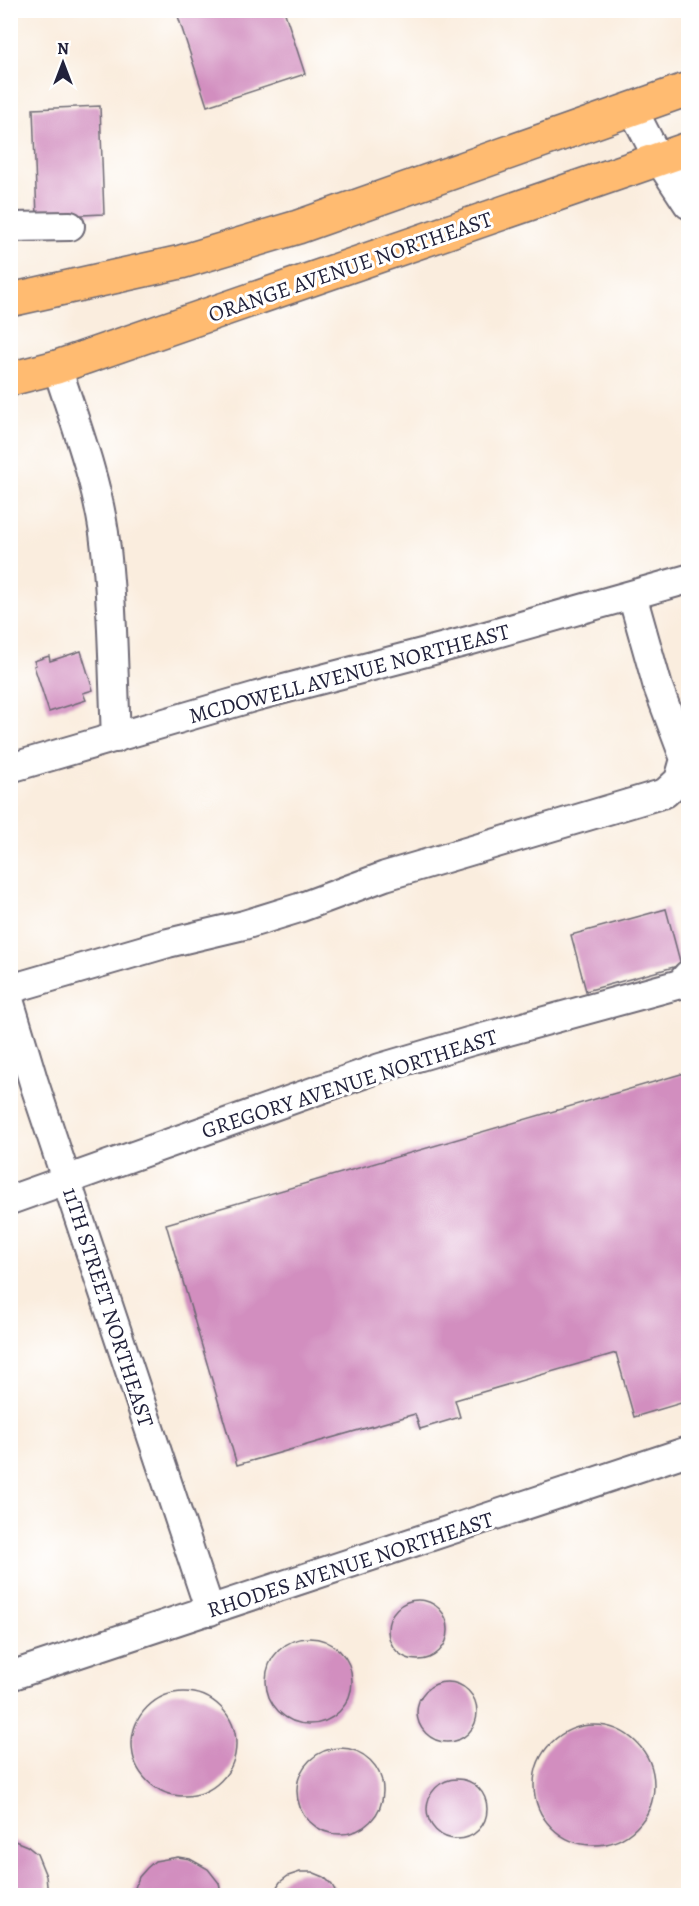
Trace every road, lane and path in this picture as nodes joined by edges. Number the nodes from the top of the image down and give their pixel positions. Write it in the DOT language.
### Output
graph roads {
  1 [pos="688,89"];
  2 [pos="632,108"];
  3 [pos="674,154"];
  4 [pos="688,204"];
  5 [pos="70,226"];
  6 [pos="10,227"];
  7 [pos="10,300"];
  8 [pos="57,366"];
  9 [pos="10,379"];
  10 [pos="688,579"];
  11 [pos="632,595"];
  12 [pos="116,738"];
  13 [pos="10,768"];
  14 [pos="687,772"];
  15 [pos="688,975"];
  16 [pos="10,989"];
  17 [pos="10,1003"];
  18 [pos="67,1179"];
  19 [pos="10,1200"];
  20 [pos="688,1451"];
  21 [pos="210,1611"];
  22 [pos="10,1676"];
  1 -- 2 [label="highway"];
  2 -- 3 [label="street"];
  2 -- 7 [label="highway"];
  3 -- 4 [label="street"];
  3 -- 8 [label="highway, ORANGE AVENUE NORTHEAST"];
  5 -- 6 [label="street"];
  8 -- 9 [label="highway, ORANGE AVENUE NORTHEAST"];
  8 -- 12 [label="street"];
  10 -- 11 [label="street, MCDOWELL AVENUE NORTHEAST"];
  11 -- 12 [label="street, MCDOWELL AVENUE NORTHEAST"];
  11 -- 14 [label="street"];
  12 -- 13 [label="street, MCDOWELL AVENUE NORTHEAST"];
  14 -- 16 [label="street"];
  15 -- 18 [label="street, GREGORY AVENUE NORTHEAST"];
  17 -- 18 [label="street, 11TH STREET NORTHEAST"];
  18 -- 19 [label="street, GREGORY AVENUE NORTHEAST"];
  18 -- 21 [label="street, 11TH STREET NORTHEAST"];
  20 -- 21 [label="street, RHODES AVENUE NORTHEAST"];
  21 -- 22 [label="street, RHODES AVENUE NORTHEAST"];
}
